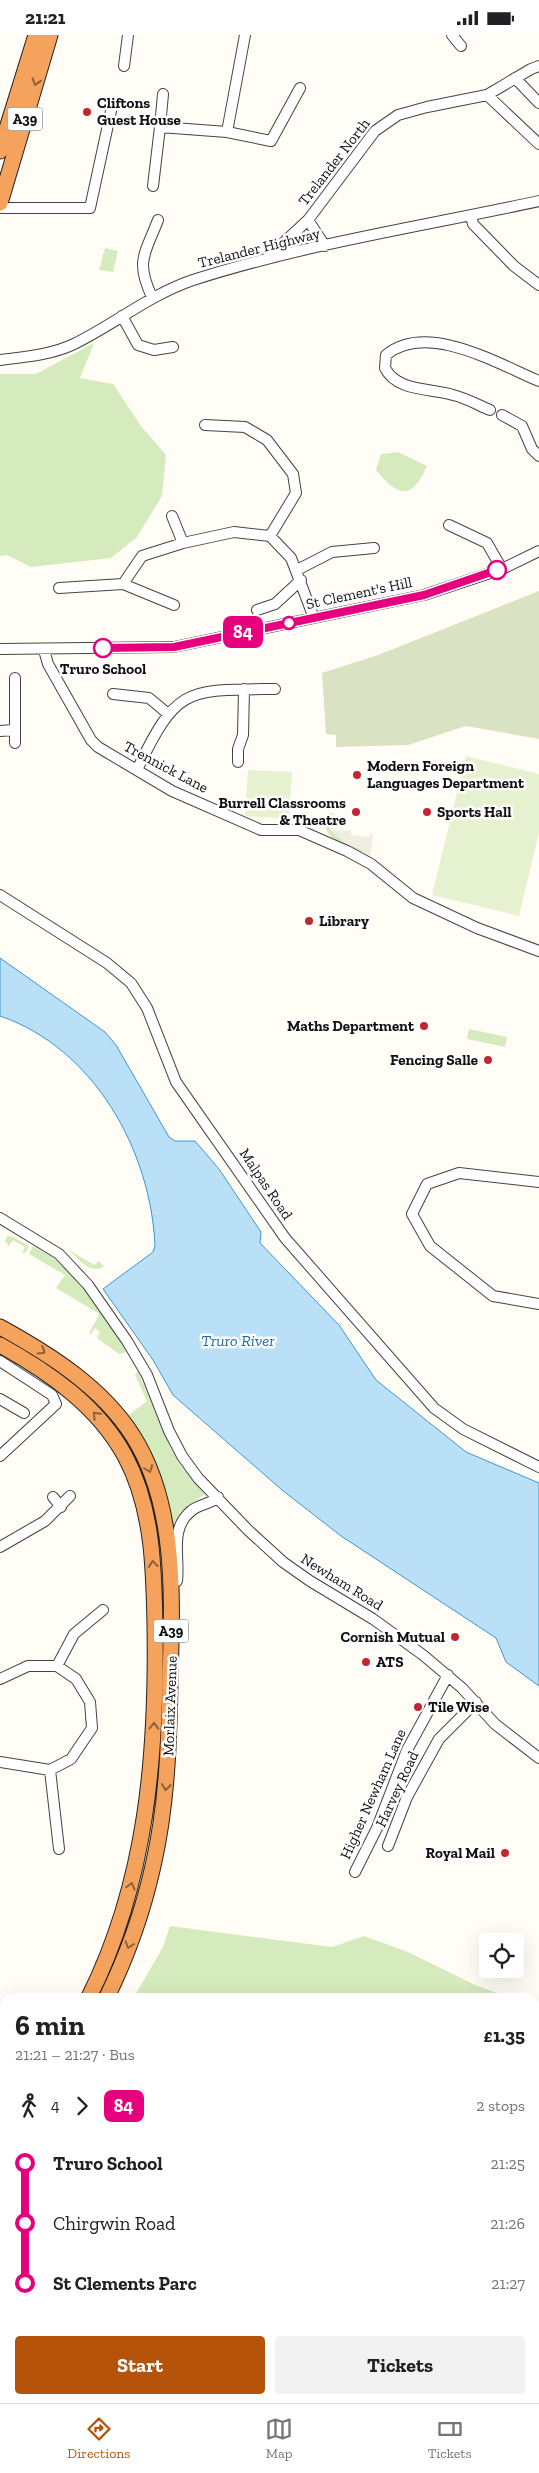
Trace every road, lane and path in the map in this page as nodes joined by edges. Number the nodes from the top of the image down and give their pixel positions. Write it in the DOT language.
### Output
graph roads {
  1 [pos="36,35"];
  2 [pos="50,35"];
  3 [pos="128,35"];
  4 [pos="245,35"];
  5 [pos="452,35"];
  6 [pos="461,46"];
  7 [pos="124,66"];
  8 [pos="539,66"];
  9 [pos="514,78"];
  10 [pos="300,88"];
  11 [pos="163,94"];
  12 [pos="487,95"];
  13 [pos="539,103"];
  14 [pos="110,111"];
  15 [pos="160,127"];
  16 [pos="227,132"];
  17 [pos="539,144"];
  18 [pos="0,151"];
  19 [pos="153,186"];
  20 [pos="539,201"];
  21 [pos="0,203"];
  22 [pos="0,208"];
  23 [pos="470,216"];
  24 [pos="158,220"];
  25 [pos="308,220"];
  26 [pos="325,246"];
  27 [pos="265,260"];
  28 [pos="539,285"];
  29 [pos="152,297"];
  30 [pos="122,316"];
  31 [pos="173,347"];
  32 [pos="0,360"];
  33 [pos="539,381"];
  34 [pos="490,410"];
  35 [pos="502,415"];
  36 [pos="205,425"];
  37 [pos="539,456"];
  38 [pos="172,516"];
  39 [pos="449,525"];
  40 [pos="270,536"];
  41 [pos="183,543"];
  42 [pos="374,547"];
  43 [pos="539,551"];
  44 [pos="502,569"];
  45 [pos="297,570"];
  46 [pos="301,580"];
  47 [pos="123,584"];
  48 [pos="59,588"];
  49 [pos="174,605"];
  50 [pos="257,611"];
  51 [pos="314,618"];
  52 [pos="0,649"];
  53 [pos="44,650"];
  54 [pos="15,679"];
  55 [pos="244,689"];
  56 [pos="275,689"];
  57 [pos="113,694"];
  58 [pos="167,713"];
  59 [pos="13,730"];
  60 [pos="0,731"];
  61 [pos="14,743"];
  62 [pos="242,757"];
  63 [pos="137,770"];
  64 [pos="0,895"];
  65 [pos="539,951"];
  66 [pos="539,1182"];
  67 [pos="0,1218"];
  68 [pos="539,1304"];
  69 [pos="0,1327"];
  70 [pos="0,1345"];
  71 [pos="0,1361"];
  72 [pos="0,1399"];
  73 [pos="24,1413"];
  74 [pos="0,1456"];
  75 [pos="539,1467"];
  76 [pos="70,1496"];
  77 [pos="53,1497"];
  78 [pos="218,1497"];
  79 [pos="61,1507"];
  80 [pos="0,1547"];
  81 [pos="102,1609"];
  82 [pos="171,1621"];
  83 [pos="57,1666"];
  84 [pos="448,1675"];
  85 [pos="0,1679"];
  86 [pos="476,1702"];
  87 [pos="539,1758"];
  88 [pos="0,1762"];
  89 [pos="50,1770"];
  90 [pos="388,1846"];
  91 [pos="59,1849"];
  92 [pos="355,1872"];
  93 [pos="91,1993"];
  94 [pos="109,1993"];
  1 -- 18 [label="highway, A39"];
  2 -- 21 [label="highway, A39, one-way"];
  3 -- 7 [label="street"];
  4 -- 16 [label="street"];
  5 -- 6 [label="street"];
  8 -- 9 [label="street"];
  9 -- 12 [label="street"];
  9 -- 13 [label="street"];
  10 -- 16 [label="street"];
  11 -- 15 [label="street"];
  12 -- 17 [label="street"];
  12 -- 25 [label="street, Trelander North"];
  14 -- 22 [label="street"];
  15 -- 16 [label="street"];
  15 -- 19 [label="street"];
  20 -- 23 [label="street, Trelander Highway"];
  23 -- 26 [label="street, Trelander Highway"];
  23 -- 28 [label="street"];
  24 -- 29 [label="street"];
  25 -- 26 [label="street"];
  25 -- 27 [label="street, Trelander North"];
  26 -- 27 [label="street, Trelander Highway"];
  27 -- 29 [label="street, Trelander Highway"];
  29 -- 30 [label="street, Trelander Highway"];
  30 -- 31 [label="street"];
  30 -- 32 [label="street, Trelander Highway"];
  33 -- 34 [label="street"];
  35 -- 37 [label="street"];
  36 -- 40 [label="street"];
  38 -- 41 [label="street"];
  39 -- 44 [label="street"];
  40 -- 41 [label="street"];
  40 -- 45 [label="street"];
  41 -- 47 [label="street"];
  42 -- 45 [label="street"];
  43 -- 44 [label="street, St Clement's Hill"];
  44 -- 51 [label="street, St Clement's Hill"];
  45 -- 46 [label="street"];
  46 -- 50 [label="street"];
  46 -- 51 [label="street"];
  47 -- 48 [label="street"];
  47 -- 49 [label="street"];
  51 -- 53 [label="street, St Clement's Hill"];
  52 -- 53 [label="street, St Clement's Hill"];
  53 -- 63 [label="street, Trennick Lane"];
  54 -- 59 [label="street"];
  55 -- 56 [label="street"];
  55 -- 58 [label="street"];
  55 -- 62 [label="street"];
  57 -- 58 [label="street"];
  58 -- 63 [label="street"];
  59 -- 60 [label="street"];
  59 -- 61 [label="street"];
  63 -- 65 [label="street, Trennick Lane"];
  64 -- 75 [label="street, Malpas Road"];
  66 -- 68 [label="street"];
  67 -- 78 [label="street, Newham Road"];
  69 -- 82 [label="highway, Morlaix Avenue / A39, one-way"];
  93 -- 70 [label="highway, Morlaix Avenue / A39, one-way"];
  71 -- 74 [label="street"];
  72 -- 73 [label="street"];
  76 -- 79 [label="street"];
  77 -- 79 [label="street"];
  78 -- 82 [label="street"];
  78 -- 84 [label="street, Newham Road"];
  79 -- 80 [label="street"];
  81 -- 83 [label="street"];
  82 -- 94 [label="highway, Morlaix Avenue / A39, one-way"];
  83 -- 85 [label="street"];
  83 -- 89 [label="street"];
  84 -- 86 [label="street, Newham Road"];
  84 -- 92 [label="street, Higher Newham Lane"];
  86 -- 87 [label="street, Newham Road"];
  86 -- 90 [label="street, Harvey Road"];
  88 -- 89 [label="street"];
  89 -- 91 [label="street"];
}
